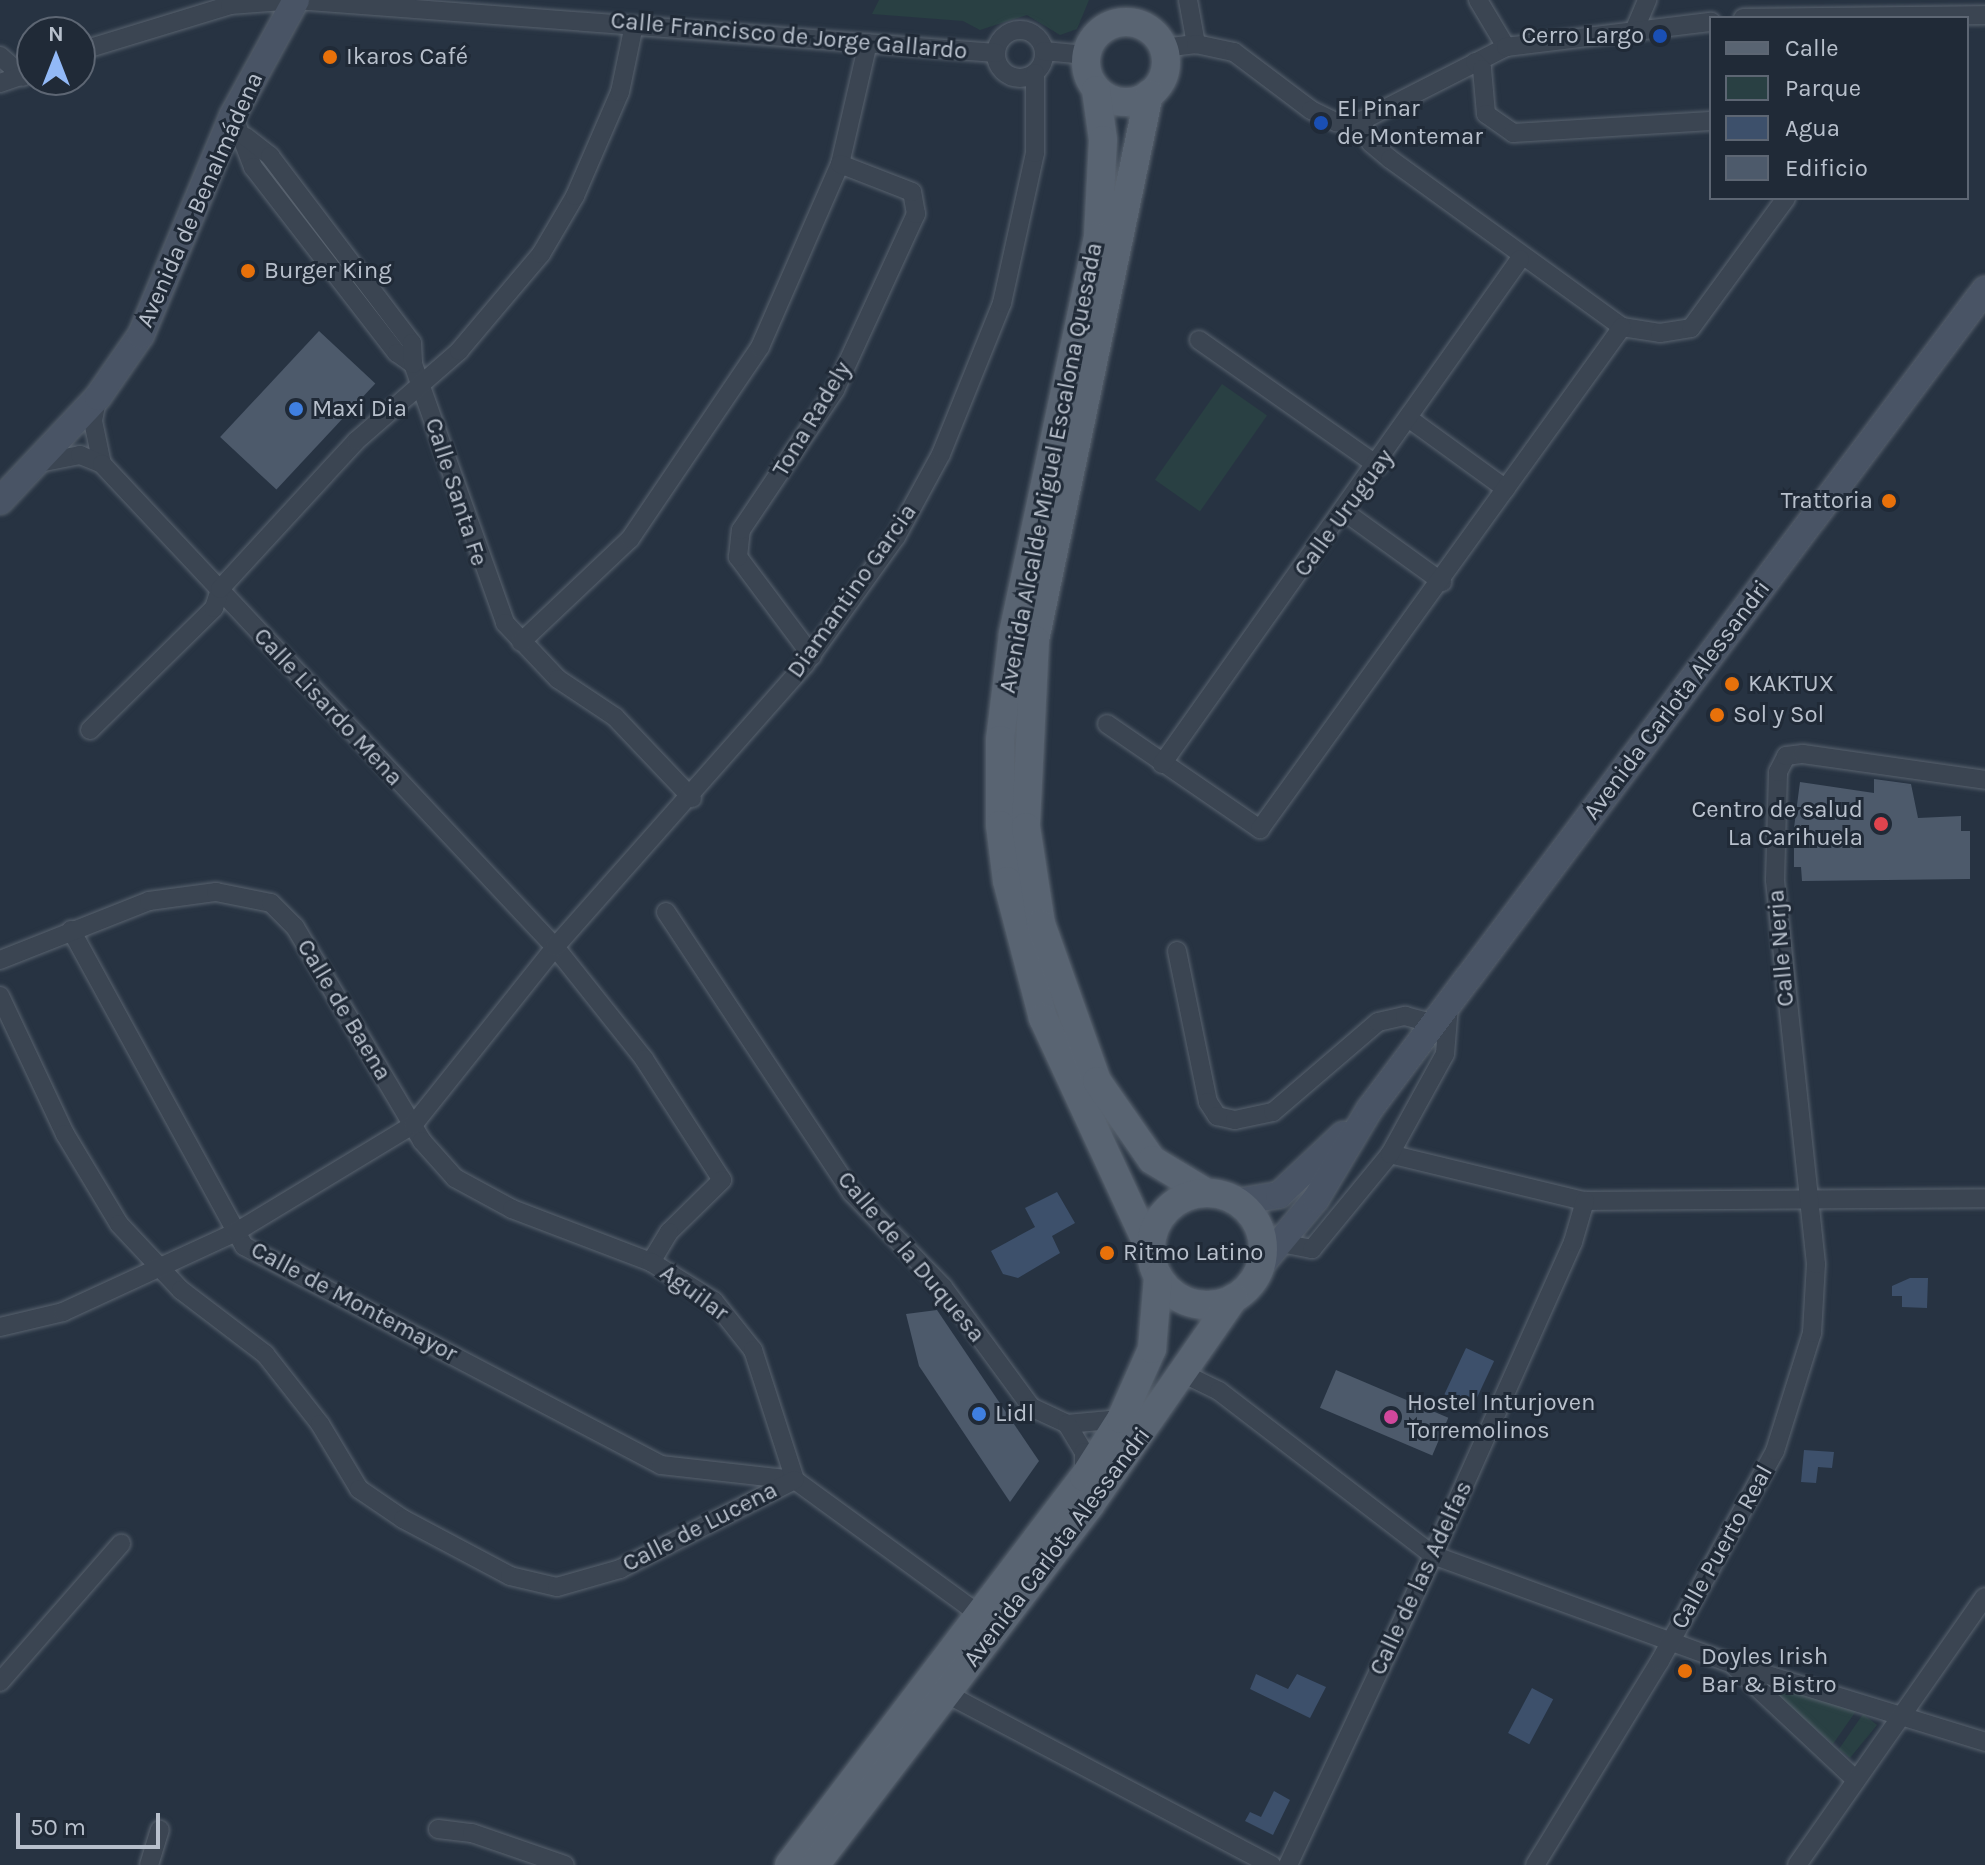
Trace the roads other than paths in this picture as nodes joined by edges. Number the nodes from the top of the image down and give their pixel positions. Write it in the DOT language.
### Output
graph roads {
  1 [pos="296,0"];
  2 [pos="1188,0"];
  3 [pos="1478,0"];
  4 [pos="1647,0"];
  5 [pos="370,1"];
  6 [pos="1139,12"];
  7 [pos="1106,14"];
  8 [pos="1985,15"];
  9 [pos="1904,16"];
  10 [pos="1709,22"];
  11 [pos="634,25"];
  12 [pos="1634,31"];
  13 [pos="868,43"];
  14 [pos="1196,44"];
  15 [pos="96,46"];
  16 [pos="1506,47"];
  17 [pos="1163,48"];
  18 [pos="1044,51"];
  19 [pos="996,53"];
  20 [pos="1086,55"];
  21 [pos="1475,62"];
  22 [pos="1035,73"];
  23 [pos="1096,90"];
  24 [pos="1149,94"];
  25 [pos="1361,121"];
  26 [pos="1709,121"];
  27 [pos="239,126"];
  28 [pos="840,164"];
  29 [pos="1782,204"];
  30 [pos="1520,259"];
  31 [pos="1985,290"];
  32 [pos="1622,327"];
  33 [pos="1199,340"];
  34 [pos="416,372"];
  35 [pos="98,397"];
  36 [pos="1411,420"];
  37 [pos="102,464"];
  38 [pos="34,465"];
  39 [pos="1378,466"];
  40 [pos="1506,489"];
  41 [pos="0,501"];
  42 [pos="1345,512"];
  43 [pos="1442,582"];
  44 [pos="220,589"];
  45 [pos="521,642"];
  46 [pos="812,656"];
  47 [pos="1107,724"];
  48 [pos="90,730"];
  49 [pos="1162,764"];
  50 [pos="1985,780"];
  51 [pos="692,798"];
  52 [pos="666,912"];
  53 [pos="71,930"];
  54 [pos="555,947"];
  55 [pos="1177,951"];
  56 [pos="0,960"];
  57 [pos="0,996"];
  58 [pos="1442,1014"];
  59 [pos="1369,1110"];
  60 [pos="413,1125"];
  61 [pos="1390,1154"];
  62 [pos="1207,1193"];
  63 [pos="1809,1197"];
  64 [pos="1985,1198"];
  65 [pos="1585,1201"];
  66 [pos="1237,1202"];
  67 [pos="236,1232"];
  68 [pos="1281,1243"];
  69 [pos="1150,1250"];
  70 [pos="651,1262"];
  71 [pos="1261,1265"];
  72 [pos="157,1266"];
  73 [pos="1158,1278"];
  74 [pos="1234,1298"];
  75 [pos="0,1327"];
  76 [pos="1182,1373"];
  77 [pos="1121,1419"];
  78 [pos="1067,1424"];
  79 [pos="1084,1477"];
  80 [pos="795,1480"];
  81 [pos="121,1544"];
  82 [pos="1433,1555"];
  83 [pos="1985,1597"];
  84 [pos="980,1615"];
  85 [pos="1671,1640"];
  86 [pos="1732,1664"];
  87 [pos="0,1682"];
  88 [pos="947,1694"];
  89 [pos="1901,1715"];
  90 [pos="1985,1742"];
  91 [pos="1856,1780"];
  92 [pos="864,1785"];
  93 [pos="438,1829"];
  94 [pos="160,1830"];
  95 [pos="149,1865"];
  96 [pos="565,1865"];
  97 [pos="789,1865"];
  98 [pos="815,1865"];
  99 [pos="1272,1865"];
  100 [pos="1288,1865"];
  101 [pos="1535,1865"];
  102 [pos="1797,1865"];
  1 -- 5 [label="street, Calle Francisco de Jorge Gallardo"];
  1 -- 15 [label="street, Calle Francisco de Jorge Gallardo"];
  1 -- 27 [label="main road, Avenida de Benalmádena"];
  2 -- 14 [label="street"];
  3 -- 16 [label="street"];
  4 -- 12 [label="street"];
  5 -- 11 [label="street, Calle Francisco de Jorge Gallardo"];
  6 -- 7 [label="main road"];
  6 -- 17 [label="main road"];
  7 -- 20 [label="main road"];
  8 -- 9 [label="street"];
  10 -- 12 [label="street"];
  11 -- 13 [label="street, Calle Francisco de Jorge Gallardo"];
  11 -- 34 [label="street"];
  12 -- 16 [label="street"];
  13 -- 19 [label="street, Calle Francisco de Jorge Gallardo"];
  13 -- 28 [label="street"];
  14 -- 17 [label="street"];
  14 -- 25 [label="street"];
  16 -- 21 [label="street"];
  17 -- 24 [label="main road"];
  18 -- 19 [label="street"];
  18 -- 20 [label="street"];
  18 -- 22 [label="street"];
  19 -- 22 [label="street"];
  20 -- 23 [label="main road"];
  21 -- 25 [label="street"];
  21 -- 26 [label="street"];
  22 -- 46 [label="street, Diamantino Garcia"];
  23 -- 24 [label="main road"];
  23 -- 69 [label="main road, Avenida Alcalde Miguel Escalona Quesada"];
  24 -- 62 [label="main road, Avenida Alcalde Miguel Escalona Quesada"];
  25 -- 30 [label="street"];
  27 -- 34 [label="street, Calle Santa Fe"];
  27 -- 35 [label="main road, Avenida de Benalmádena"];
  28 -- 45 [label="street"];
  28 -- 46 [label="street, Tona Radely"];
  29 -- 32 [label="street"];
  30 -- 32 [label="street"];
  30 -- 36 [label="street, Calle Uruguay"];
  31 -- 58 [label="main road, Avenida Carlota Alessandri"];
  32 -- 40 [label="street"];
  33 -- 39 [label="street"];
  34 -- 44 [label="street"];
  34 -- 45 [label="street, Calle Santa Fe"];
  35 -- 37 [label="street"];
  35 -- 38 [label="main road, Avenida de Benalmádena"];
  36 -- 39 [label="street, Calle Uruguay"];
  36 -- 40 [label="street"];
  37 -- 38 [label="street"];
  37 -- 44 [label="street, Calle Lisardo Mena"];
  38 -- 41 [label="main road, Avenida de Benalmádena"];
  39 -- 42 [label="street, Calle Uruguay"];
  40 -- 43 [label="street"];
  42 -- 43 [label="street"];
  42 -- 49 [label="street, Calle Uruguay"];
  43 -- 49 [label="street"];
  44 -- 48 [label="street"];
  44 -- 54 [label="street, Calle Lisardo Mena"];
  45 -- 51 [label="street, Calle Santa Fe"];
  46 -- 51 [label="street, Diamantino Garcia"];
  47 -- 49 [label="street"];
  50 -- 63 [label="street, Calle Nerja"];
  51 -- 54 [label="street, Diamantino Garcia"];
  52 -- 78 [label="street, Calle de la Duquesa"];
  53 -- 56 [label="street, Calle de Baena"];
  53 -- 60 [label="street, Calle de Baena"];
  53 -- 67 [label="street, Calle de Montemayor"];
  54 -- 60 [label="street, Diamantino Garcia"];
  54 -- 70 [label="street, Aguilar"];
  55 -- 58 [label="street"];
  57 -- 72 [label="street"];
  58 -- 59 [label="main road, Avenida Carlota Alessandri"];
  58 -- 61 [label="street"];
  59 -- 66 [label="main road, Avenida Carlota Alessandri"];
  59 -- 68 [label="main road, Avenida Carlota Alessandri"];
  60 -- 67 [label="street"];
  60 -- 70 [label="street, Calle de Baena"];
  61 -- 65 [label="street"];
  61 -- 68 [label="street"];
  62 -- 66 [label="main road"];
  62 -- 69 [label="main road"];
  63 -- 64 [label="street"];
  63 -- 65 [label="street"];
  63 -- 85 [label="street, Calle Puerto Real"];
  65 -- 82 [label="street, Calle de las Adelfas"];
  66 -- 71 [label="main road"];
  67 -- 72 [label="street"];
  67 -- 80 [label="street, Calle de Montemayor"];
  68 -- 71 [label="main road, Avenida Carlota Alessandri"];
  69 -- 73 [label="main road"];
  70 -- 80 [label="street, Aguilar"];
  71 -- 74 [label="main road"];
  72 -- 75 [label="street"];
  72 -- 80 [label="street, Calle de Lucena"];
  73 -- 74 [label="main road"];
  73 -- 77 [label="main road, Avenida Carlota Alessandri"];
  74 -- 76 [label="main road, Avenida Carlota Alessandri"];
  76 -- 82 [label="street"];
  76 -- 88 [label="main road, Avenida Carlota Alessandri"];
  77 -- 78 [label="street"];
  77 -- 79 [label="main road, Avenida Carlota Alessandri"];
  78 -- 79 [label="street"];
  79 -- 84 [label="main road, Avenida Carlota Alessandri"];
  80 -- 84 [label="street"];
  81 -- 87 [label="street"];
  82 -- 85 [label="street"];
  82 -- 100 [label="street, Calle de las Adelfas"];
  83 -- 89 [label="street"];
  84 -- 92 [label="main road, Avenida Carlota Alessandri"];
  85 -- 86 [label="street"];
  85 -- 101 [label="street, Calle Puerto Real"];
  86 -- 89 [label="street"];
  86 -- 91 [label="street"];
  88 -- 92 [label="main road, Avenida Carlota Alessandri"];
  88 -- 99 [label="street"];
  89 -- 90 [label="street"];
  89 -- 91 [label="street"];
  91 -- 102 [label="street"];
  92 -- 97 [label="main road"];
  92 -- 98 [label="main road"];
  93 -- 96 [label="street"];
  94 -- 95 [label="street"];
}
